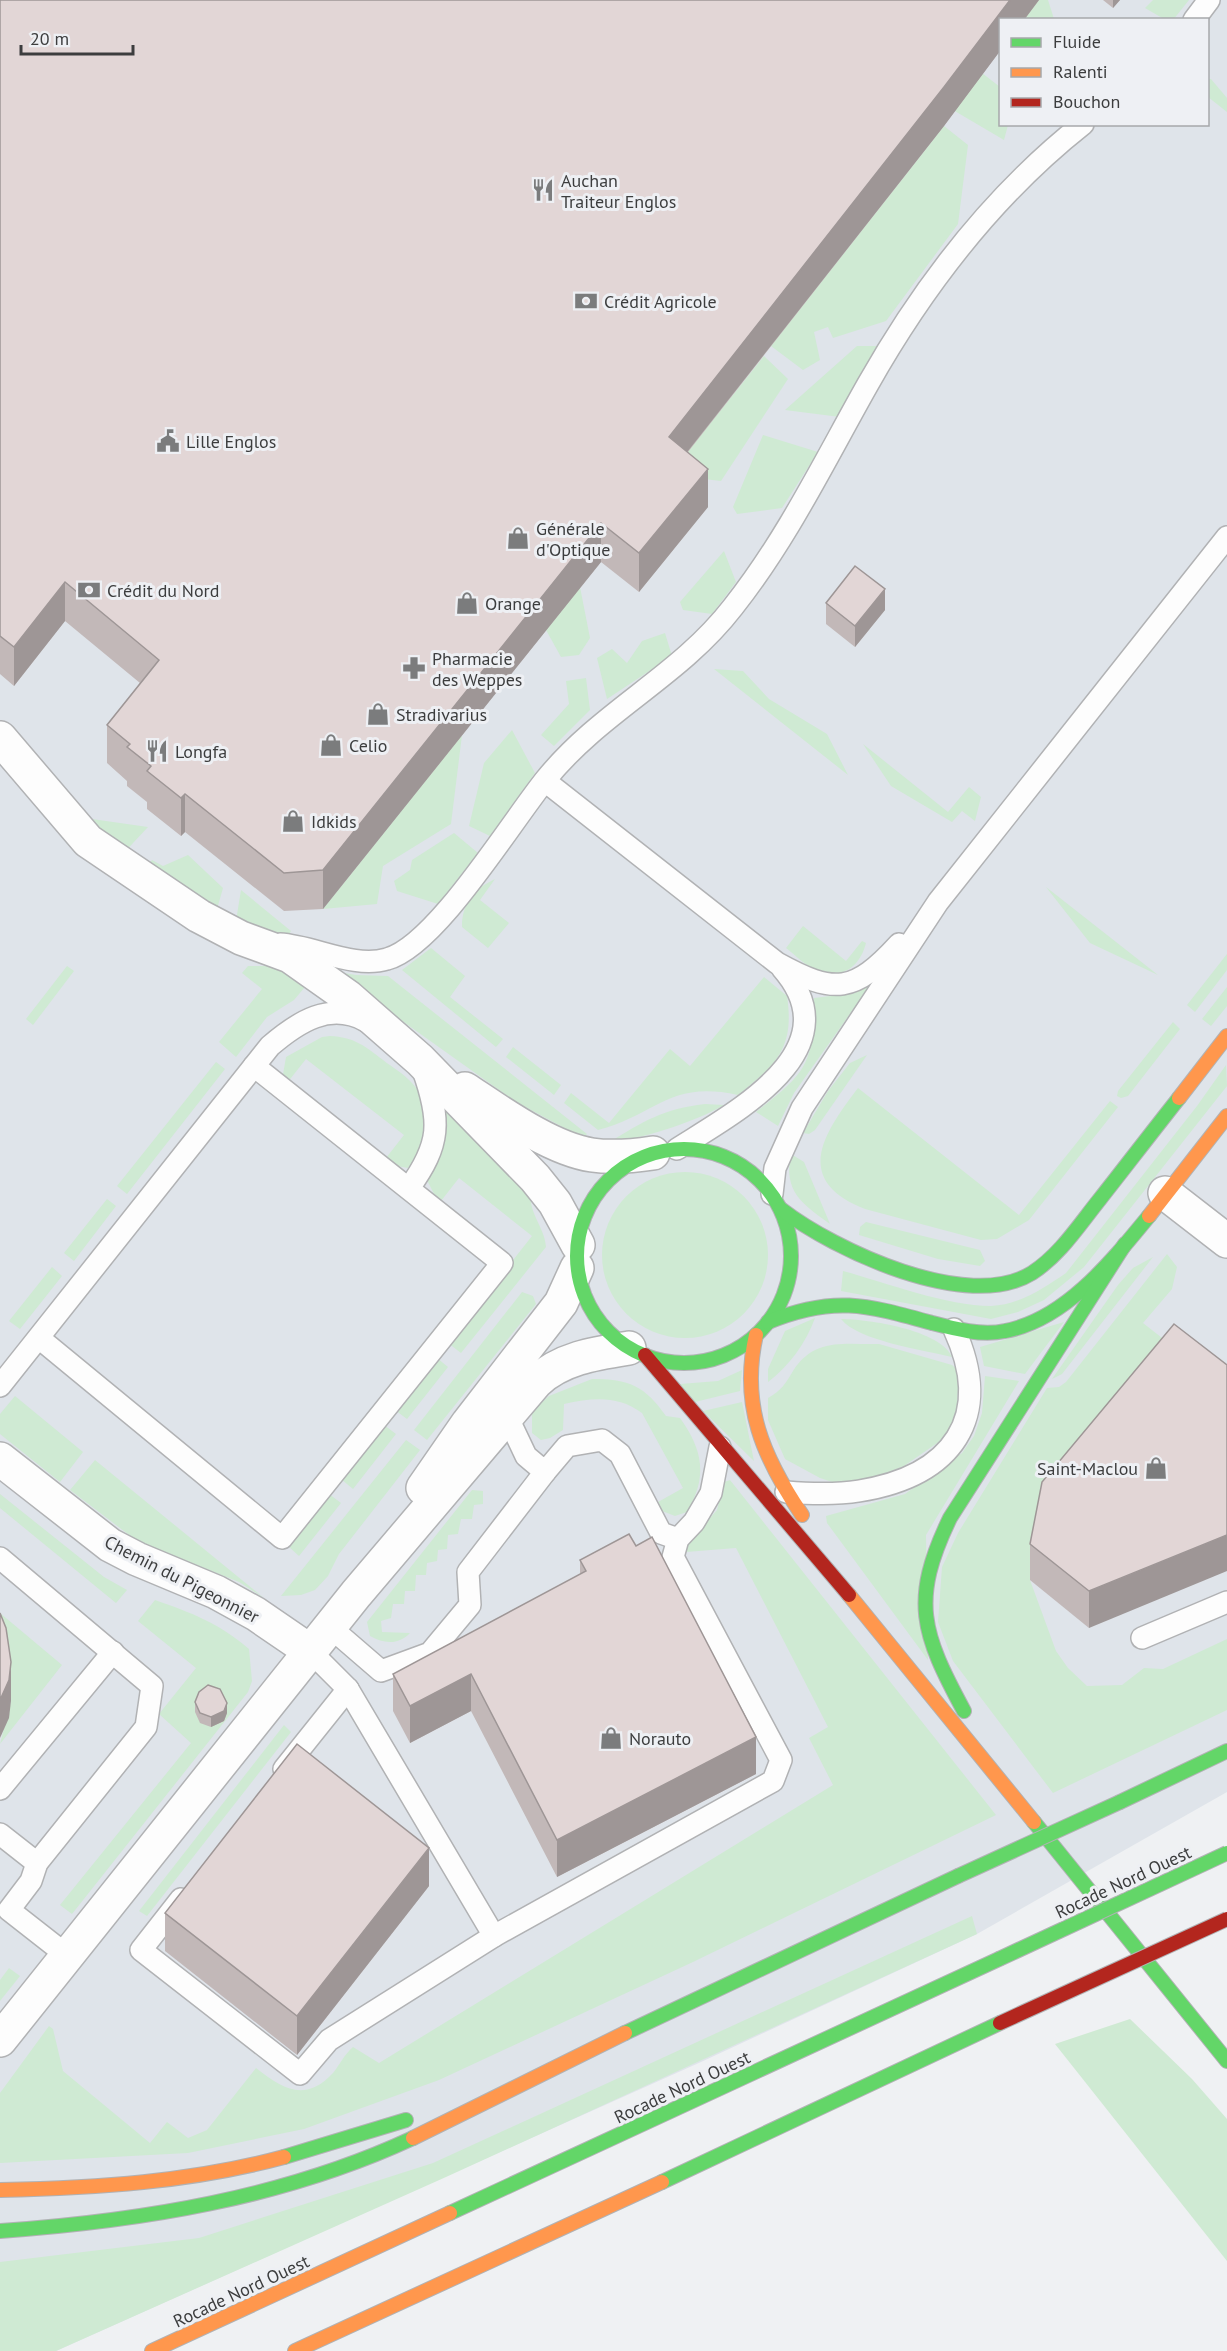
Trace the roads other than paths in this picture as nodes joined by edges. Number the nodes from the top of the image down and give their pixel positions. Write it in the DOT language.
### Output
graph roads {
  1 [pos="1209,0"];
  2 [pos="1196,18"];
  3 [pos="1081,126"];
  4 [pos="1227,537"];
  5 [pos="0,738"];
  6 [pos="545,781"];
  7 [pos="938,902"];
  8 [pos="258,944"];
  9 [pos="777,963"];
  10 [pos="385,1031"];
  11 [pos="1227,1036"];
  12 [pos="420,1060"];
  13 [pos="254,1066"];
  14 [pos="1227,1116"];
  15 [pos="665,1151"];
  16 [pos="409,1188"];
  17 [pos="1165,1193"];
  18 [pos="776,1201"];
  19 [pos="1227,1241"];
  20 [pos="1125,1244"];
  21 [pos="578,1257"];
  22 [pos="768,1322"];
  23 [pos="954,1329"];
  24 [pos="756,1335"];
  25 [pos="39,1338"];
  26 [pos="637,1352"];
  27 [pos="0,1386"];
  28 [pos="507,1416"];
  29 [pos="720,1446"];
  30 [pos="0,1459"];
  31 [pos="545,1472"];
  32 [pos="786,1492"];
  33 [pos="678,1539"];
  34 [pos="0,1558"];
  35 [pos="357,1594"];
  36 [pos="1227,1602"];
  37 [pos="330,1627"];
  38 [pos="1142,1638"];
  39 [pos="893,1647"];
  40 [pos="112,1652"];
  41 [pos="310,1652"];
  42 [pos="348,1689"];
  43 [pos="1227,1751"];
  44 [pos="274,1782"];
  45 [pos="0,1789"];
  46 [pos="1016,1798"];
  47 [pos="0,1834"];
  48 [pos="1227,1853"];
  49 [pos="38,1863"];
  50 [pos="193,1884"];
  51 [pos="1227,1919"];
  52 [pos="494,1936"];
  53 [pos="69,1957"];
  54 [pos="1168,1966"];
  55 [pos="1136,1978"];
  56 [pos="1114,1986"];
  57 [pos="26,2010"];
  58 [pos="1000,2023"];
  59 [pos="0,2040"];
  60 [pos="0,2055"];
  61 [pos="1227,2061"];
  62 [pos="547,2070"];
  63 [pos="442,2108"];
  64 [pos="420,2115"];
  65 [pos="0,2190"];
  66 [pos="0,2231"];
  67 [pos="152,2351"];
  68 [pos="295,2351"];
  1 -- 2 [label="lane"];
  3 -- 6 [label="lane"];
  4 -- 7 [label="lane"];
  5 -- 8 [label="street"];
  6 -- 8 [label="lane"];
  6 -- 9 [label="lane"];
  7 -- 9 [label="lane"];
  7 -- 18 [label="lane"];
  8 -- 10 [label="street"];
  9 -- 15 [label="lane"];
  10 -- 12 [label="street"];
  10 -- 13 [label="lane"];
  11 -- 18 [label="main road"];
  12 -- 15 [label="street"];
  12 -- 16 [label="lane"];
  12 -- 21 [label="street"];
  13 -- 16 [label="lane"];
  13 -- 25 [label="lane"];
  14 -- 17 [label="main road"];
  15 -- 18 [label="main road"];
  15 -- 21 [label="main road"];
  16 -- 25 [label="lane"];
  17 -- 19 [label="street"];
  17 -- 20 [label="main road"];
  18 -- 22 [label="main road"];
  20 -- 23 [label="main road"];
  20 -- 46 [label="main road"];
  21 -- 26 [label="main road"];
  21 -- 35 [label="street"];
  22 -- 23 [label="main road"];
  22 -- 24 [label="main road"];
  23 -- 32 [label="lane"];
  24 -- 26 [label="main road"];
  24 -- 32 [label="main road"];
  25 -- 27 [label="lane"];
  26 -- 28 [label="street"];
  26 -- 29 [label="main road"];
  28 -- 31 [label="lane"];
  28 -- 35 [label="street"];
  29 -- 33 [label="lane"];
  29 -- 39 [label="main road"];
  30 -- 41 [label="street, Chemin du Pigeonnier"];
  31 -- 33 [label="lane"];
  31 -- 37 [label="lane"];
  32 -- 39 [label="main road"];
  33 -- 52 [label="lane"];
  34 -- 40 [label="lane"];
  35 -- 37 [label="street"];
  36 -- 38 [label="lane"];
  37 -- 41 [label="street"];
  39 -- 46 [label="main road"];
  40 -- 45 [label="lane"];
  40 -- 49 [label="lane"];
  41 -- 42 [label="lane"];
  41 -- 53 [label="street"];
  42 -- 44 [label="lane"];
  42 -- 52 [label="lane"];
  43 -- 62 [label="main road, bridge"];
  46 -- 61 [label="main road"];
  47 -- 49 [label="lane"];
  48 -- 67 [label="main road, Rocade Nord Ouest, bridge"];
  49 -- 53 [label="lane"];
  50 -- 52 [label="lane"];
  51 -- 58 [label="main road, bridge"];
  53 -- 57 [label="street"];
  54 -- 55 [label="main road"];
  56 -- 58 [label="main road, bridge"];
  57 -- 59 [label="street"];
  57 -- 60 [label="street"];
  58 -- 68 [label="main road"];
  62 -- 63 [label="main road"];
  62 -- 66 [label="main road"];
  64 -- 65 [label="main road"];
}
